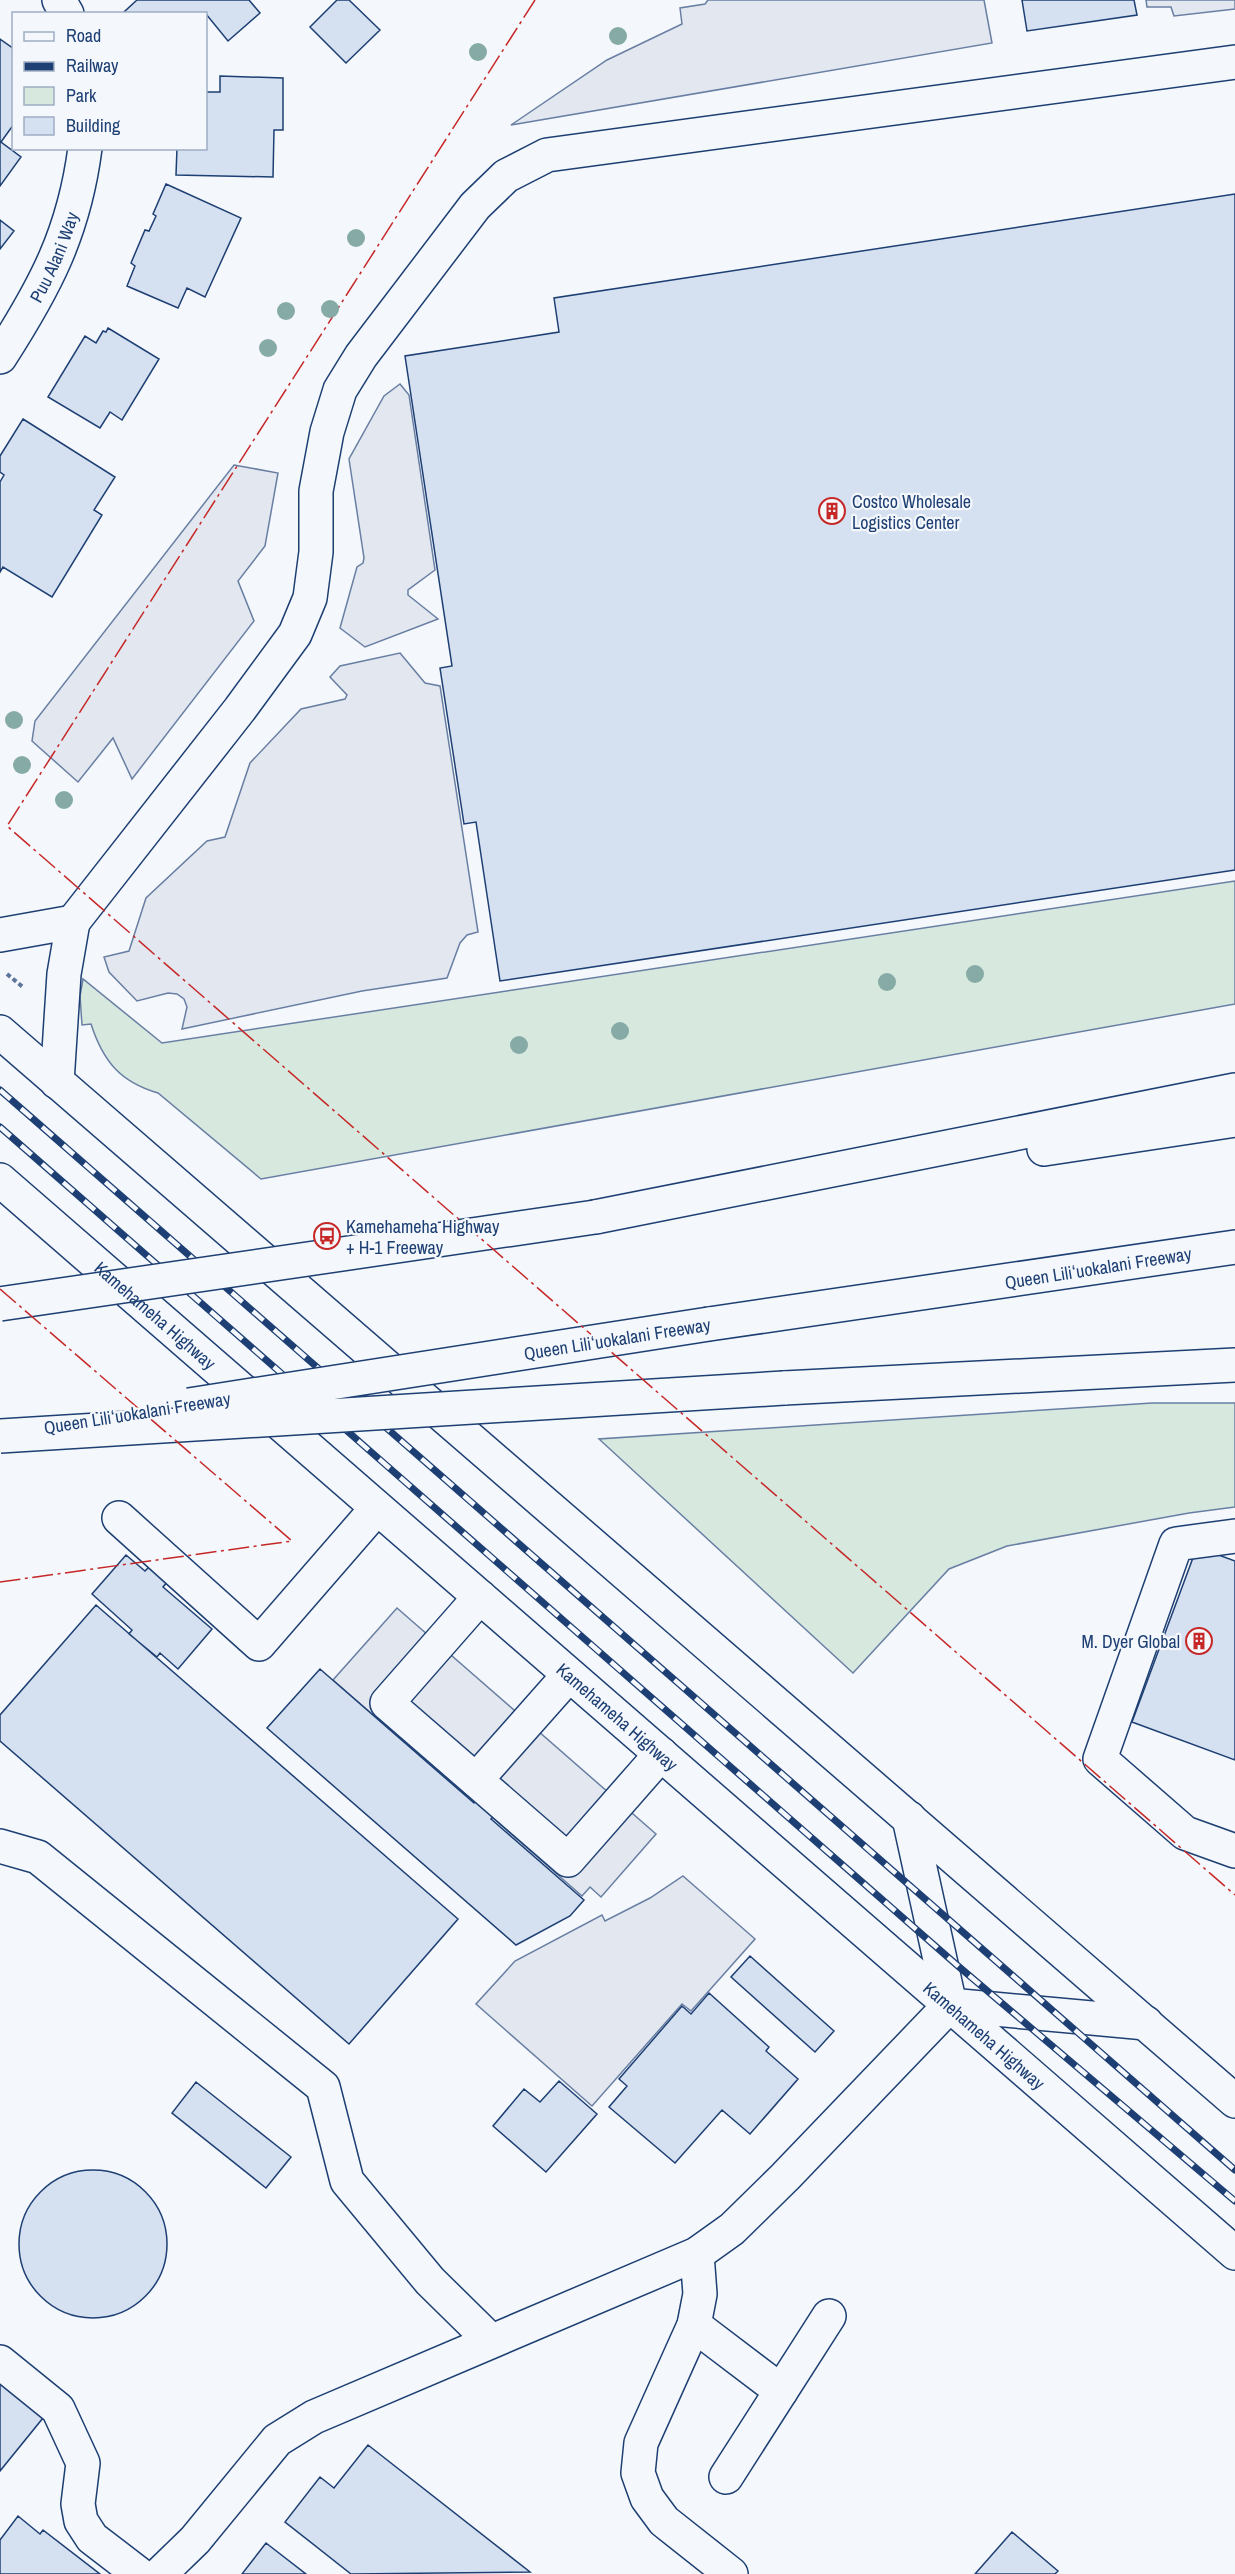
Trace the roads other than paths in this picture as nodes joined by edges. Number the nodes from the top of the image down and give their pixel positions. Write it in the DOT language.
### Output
graph roads {
  1 [pos="1235,62"];
  2 [pos="85,150"];
  3 [pos="0,357"];
  4 [pos="73,922"];
  5 [pos="0,935"];
  6 [pos="0,1032"];
  7 [pos="57,1082"];
  8 [pos="1235,1090"];
  9 [pos="1235,1120"];
  10 [pos="0,1180"];
  11 [pos="595,1217"];
  12 [pos="1235,1247"];
  13 [pos="0,1304"];
  14 [pos="1235,1365"];
  15 [pos="0,1435"];
  16 [pos="377,1508"];
  17 [pos="119,1518"];
  18 [pos="1235,1536"];
  19 [pos="480,1597"];
  20 [pos="569,1675"];
  21 [pos="661,1754"];
  22 [pos="476,1780"];
  23 [pos="909,1818"];
  24 [pos="0,1846"];
  25 [pos="1235,1851"];
  26 [pos="950,2005"];
  27 [pos="1146,2023"];
  28 [pos="1235,2101"];
  29 [pos="1235,2253"];
  30 [pos="697,2254"];
  31 [pos="829,2316"];
  32 [pos="694,2325"];
  33 [pos="491,2341"];
  34 [pos="0,2362"];
  35 [pos="781,2391"];
  36 [pos="726,2477"];
  37 [pos="139,2574"];
  38 [pos="160,2574"];
  39 [pos="731,2574"];
  1 -- 4 [label="main road"];
  2 -- 3 [label="main road, Puu Alani Way"];
  4 -- 5 [label="main road"];
  4 -- 7 [label="main road"];
  6 -- 7 [label="main road"];
  7 -- 23 [label="main road"];
  8 -- 11 [label="main road"];
  9 -- 11 [label="main road"];
  10 -- 16 [label="main road, Kamehameha Highway"];
  11 -- 13 [label="main road, bridge"];
  12 -- 15 [label="main road, Queen Liliʻuokalani Freeway, bridge"];
  14 -- 15 [label="main road, bridge"];
  16 -- 17 [label="main road"];
  16 -- 19 [label="main road, Kamehameha Highway"];
  18 -- 25 [label="main road"];
  19 -- 20 [label="main road, Kamehameha Highway"];
  19 -- 22 [label="main road"];
  20 -- 21 [label="main road, Kamehameha Highway"];
  20 -- 22 [label="main road"];
  21 -- 22 [label="main road"];
  21 -- 26 [label="main road, Kamehameha Highway"];
  23 -- 26 [label="main road"];
  23 -- 27 [label="main road"];
  24 -- 33 [label="main road"];
  26 -- 27 [label="main road"];
  26 -- 29 [label="main road, Kamehameha Highway"];
  26 -- 30 [label="main road"];
  27 -- 28 [label="main road"];
  30 -- 32 [label="main road"];
  30 -- 33 [label="main road"];
  31 -- 35 [label="main road"];
  32 -- 35 [label="main road"];
  32 -- 39 [label="main road"];
  33 -- 38 [label="main road"];
  34 -- 37 [label="main road"];
  35 -- 36 [label="main road"];
}
